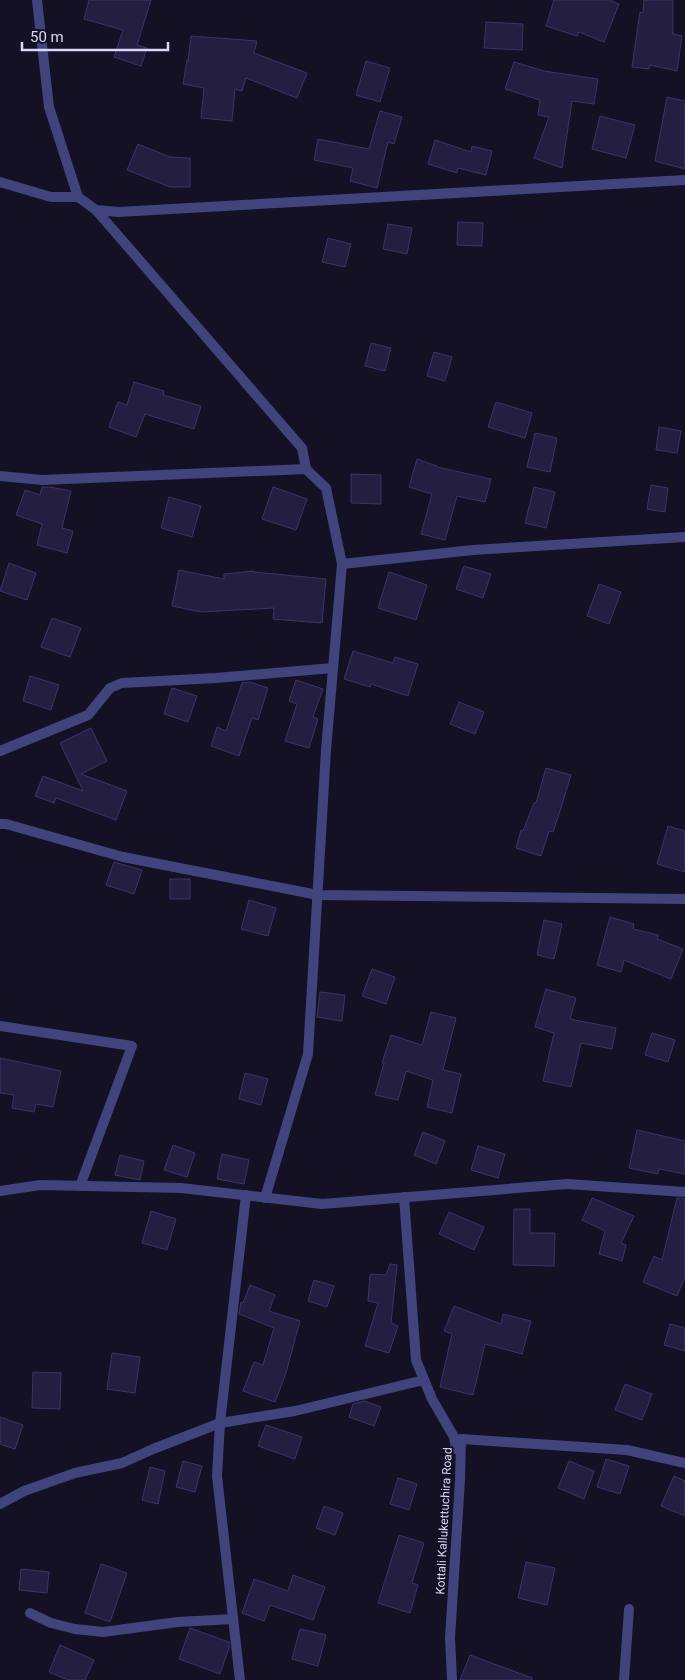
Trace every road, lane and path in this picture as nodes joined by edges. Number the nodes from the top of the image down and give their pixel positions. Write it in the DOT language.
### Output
graph roads {
  1 [pos="37,0"];
  2 [pos="685,180"];
  3 [pos="0,182"];
  4 [pos="78,197"];
  5 [pos="96,210"];
  6 [pos="306,470"];
  7 [pos="0,476"];
  8 [pos="685,537"];
  9 [pos="342,564"];
  10 [pos="333,668"];
  11 [pos="0,752"];
  12 [pos="0,824"];
  13 [pos="318,895"];
  14 [pos="685,899"];
  15 [pos="0,1026"];
  16 [pos="80,1186"];
  17 [pos="0,1191"];
  18 [pos="685,1192"];
  19 [pos="246,1196"];
  20 [pos="404,1197"];
  21 [pos="265,1198"];
  22 [pos="424,1380"];
  23 [pos="220,1423"];
  24 [pos="685,1463"];
  25 [pos="460,1480"];
  26 [pos="0,1504"];
  27 [pos="629,1609"];
  28 [pos="30,1613"];
  29 [pos="233,1619"];
  30 [pos="240,1680"];
  31 [pos="452,1680"];
  32 [pos="624,1680"];
  1 -- 4 [label="street"];
  2 -- 5 [label="street"];
  3 -- 4 [label="street"];
  4 -- 5 [label="street"];
  5 -- 6 [label="street"];
  6 -- 7 [label="street"];
  6 -- 9 [label="street"];
  8 -- 9 [label="street"];
  9 -- 10 [label="street"];
  10 -- 11 [label="street"];
  10 -- 13 [label="street"];
  12 -- 13 [label="street"];
  13 -- 14 [label="street"];
  13 -- 21 [label="street"];
  15 -- 16 [label="street"];
  16 -- 17 [label="street"];
  16 -- 19 [label="street"];
  18 -- 20 [label="street"];
  19 -- 21 [label="street"];
  19 -- 23 [label="street"];
  20 -- 21 [label="street"];
  20 -- 22 [label="street"];
  22 -- 23 [label="street"];
  22 -- 25 [label="street"];
  23 -- 26 [label="street"];
  23 -- 29 [label="street"];
  24 -- 25 [label="street, Kottali Kallukettuchira Road"];
  25 -- 31 [label="street, Kottali Kallukettuchira Road"];
  27 -- 32 [label="street"];
  28 -- 29 [label="street"];
  29 -- 30 [label="street"];
}
